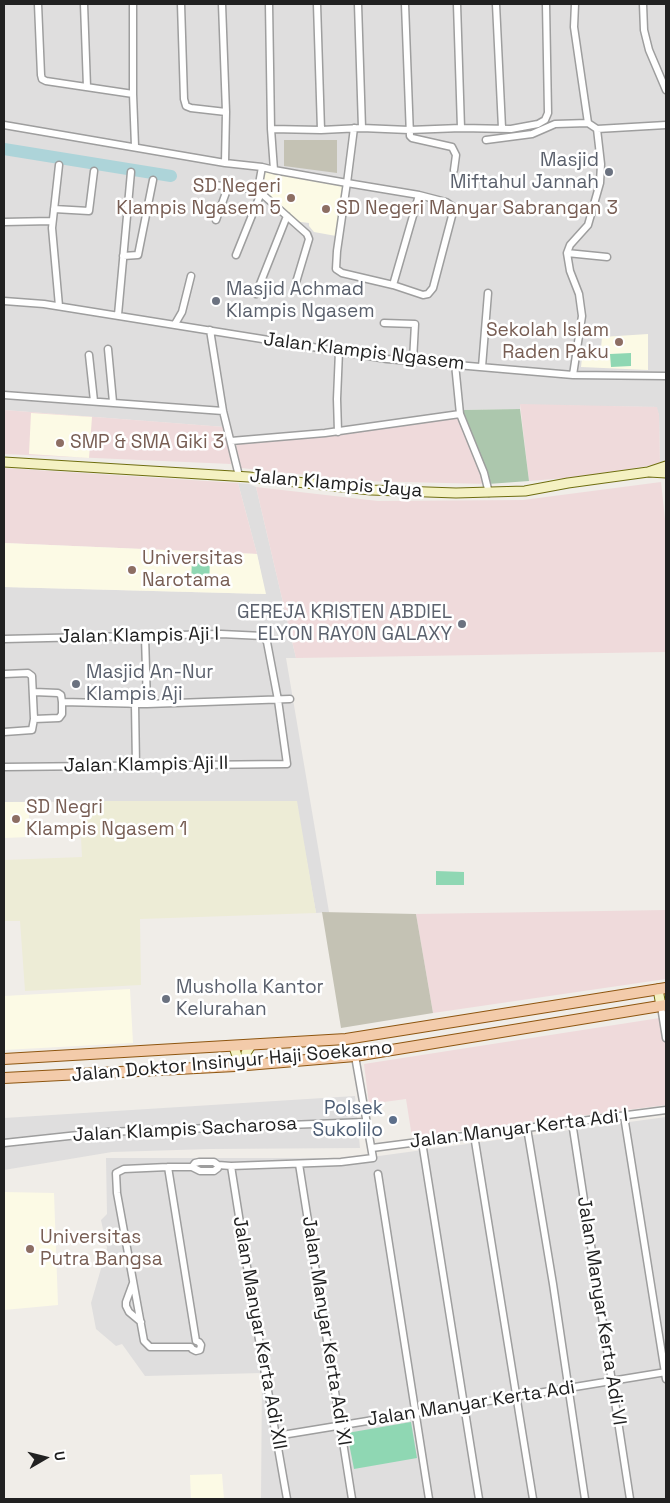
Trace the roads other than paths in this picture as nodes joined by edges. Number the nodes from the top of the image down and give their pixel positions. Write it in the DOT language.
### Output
graph roads {
  1 [pos="38,4"];
  2 [pos="84,4"];
  3 [pos="132,4"];
  4 [pos="181,4"];
  5 [pos="222,4"];
  6 [pos="269,4"];
  7 [pos="317,4"];
  8 [pos="358,4"];
  9 [pos="405,4"];
  10 [pos="457,4"];
  11 [pos="496,4"];
  12 [pos="546,4"];
  13 [pos="575,4"];
  14 [pos="643,4"];
  15 [pos="87,87"];
  16 [pos="666,90"];
  17 [pos="133,94"];
  18 [pos="226,112"];
  19 [pos="588,123"];
  20 [pos="666,124"];
  21 [pos="4,125"];
  22 [pos="354,128"];
  23 [pos="362,128"];
  24 [pos="461,128"];
  25 [pos="502,128"];
  26 [pos="271,129"];
  27 [pos="597,129"];
  28 [pos="321,130"];
  29 [pos="409,130"];
  30 [pos="486,140"];
  31 [pos="135,146"];
  32 [pos="225,163"];
  33 [pos="59,165"];
  34 [pos="260,167"];
  35 [pos="274,170"];
  36 [pos="454,170"];
  37 [pos="94,171"];
  38 [pos="131,172"];
  39 [pos="153,180"];
  40 [pos="197,183"];
  41 [pos="347,183"];
  42 [pos="228,187"];
  43 [pos="260,192"];
  44 [pos="419,195"];
  45 [pos="54,209"];
  46 [pos="287,216"];
  47 [pos="216,220"];
  48 [pos="52,221"];
  49 [pos="4,222"];
  50 [pos="567,253"];
  51 [pos="236,255"];
  52 [pos="123,256"];
  53 [pos="607,257"];
  54 [pos="192,276"];
  55 [pos="393,285"];
  56 [pos="294,289"];
  57 [pos="488,293"];
  58 [pos="256,294"];
  59 [pos="4,301"];
  60 [pos="59,306"];
  61 [pos="118,315"];
  62 [pos="384,323"];
  63 [pos="175,324"];
  64 [pos="210,330"];
  65 [pos="108,349"];
  66 [pos="339,351"];
  67 [pos="89,355"];
  68 [pos="413,361"];
  69 [pos="455,364"];
  70 [pos="482,367"];
  71 [pos="573,375"];
  72 [pos="666,376"];
  73 [pos="4,395"];
  74 [pos="94,401"];
  75 [pos="113,402"];
  76 [pos="223,411"];
  77 [pos="460,414"];
  78 [pos="338,432"];
  79 [pos="231,441"];
  80 [pos="4,462"];
  81 [pos="666,466"];
  82 [pos="648,472"];
  83 [pos="666,473"];
  84 [pos="239,476"];
  85 [pos="489,493"];
  86 [pos="145,636"];
  87 [pos="4,639"];
  88 [pos="4,674"];
  89 [pos="34,692"];
  90 [pos="290,699"];
  91 [pos="278,700"];
  92 [pos="62,702"];
  93 [pos="135,704"];
  94 [pos="147,704"];
  95 [pos="34,720"];
  96 [pos="4,732"];
  97 [pos="287,764"];
  98 [pos="136,766"];
  99 [pos="4,767"];
  100 [pos="662,989"];
  101 [pos="664,1006"];
  102 [pos="666,1038"];
  103 [pos="251,1045"];
  104 [pos="234,1046"];
  105 [pos="355,1056"];
  106 [pos="4,1059"];
  107 [pos="253,1064"];
  108 [pos="235,1066"];
  109 [pos="4,1078"];
  110 [pos="666,1110"];
  111 [pos="624,1116"];
  112 [pos="366,1122"];
  113 [pos="572,1122"];
  114 [pos="527,1128"];
  115 [pos="474,1135"];
  116 [pos="422,1142"];
  117 [pos="4,1143"];
  118 [pos="372,1148"];
  119 [pos="299,1164"];
  120 [pos="231,1166"];
  121 [pos="168,1167"];
  122 [pos="378,1174"];
  123 [pos="134,1282"];
  124 [pos="141,1322"];
  125 [pos="666,1374"];
  126 [pos="612,1381"];
  127 [pos="569,1387"];
  128 [pos="516,1396"];
  129 [pos="463,1404"];
  130 [pos="415,1413"];
  131 [pos="341,1426"];
  132 [pos="276,1436"];
  133 [pos="287,1499"];
  134 [pos="352,1499"];
  135 [pos="429,1499"];
  136 [pos="479,1499"];
  137 [pos="533,1499"];
  138 [pos="585,1499"];
  139 [pos="630,1499"];
  1 -- 15 [label="street"];
  2 -- 15 [label="street"];
  3 -- 17 [label="street"];
  4 -- 18 [label="street"];
  5 -- 18 [label="street"];
  6 -- 26 [label="street"];
  7 -- 28 [label="street"];
  8 -- 23 [label="street"];
  9 -- 29 [label="street"];
  10 -- 24 [label="street"];
  11 -- 25 [label="street"];
  12 -- 25 [label="street"];
  13 -- 19 [label="street"];
  14 -- 16 [label="street"];
  15 -- 17 [label="street"];
  17 -- 31 [label="street"];
  18 -- 32 [label="street"];
  19 -- 27 [label="street"];
  19 -- 30 [label="street"];
  20 -- 27 [label="street"];
  21 -- 31 [label="street"];
  22 -- 23 [label="street"];
  22 -- 28 [label="street"];
  22 -- 41 [label="street"];
  23 -- 29 [label="street"];
  24 -- 25 [label="street"];
  24 -- 29 [label="street"];
  26 -- 28 [label="street"];
  26 -- 35 [label="street"];
  27 -- 50 [label="street"];
  29 -- 36 [label="street"];
  31 -- 32 [label="street"];
  32 -- 34 [label="street"];
  33 -- 45 [label="street"];
  34 -- 35 [label="street"];
  34 -- 43 [label="street"];
  35 -- 41 [label="street"];
  37 -- 45 [label="street"];
  38 -- 52 [label="street"];
  39 -- 52 [label="street"];
  40 -- 42 [label="street"];
  41 -- 44 [label="street"];
  41 -- 55 [label="street"];
  42 -- 43 [label="street"];
  42 -- 47 [label="street"];
  43 -- 46 [label="street"];
  43 -- 51 [label="street"];
  44 -- 55 [label="street"];
  44 -- 55 [label="street"];
  45 -- 48 [label="street"];
  46 -- 56 [label="street"];
  46 -- 58 [label="street"];
  48 -- 49 [label="street"];
  48 -- 60 [label="street"];
  50 -- 53 [label="street"];
  50 -- 71 [label="street"];
  52 -- 61 [label="street"];
  54 -- 63 [label="street"];
  57 -- 70 [label="street"];
  59 -- 60 [label="street, Jalan Klampis Ngasem"];
  60 -- 61 [label="street, Jalan Klampis Ngasem"];
  61 -- 63 [label="street, Jalan Klampis Ngasem"];
  62 -- 68 [label="street"];
  63 -- 64 [label="street, Jalan Klampis Ngasem"];
  64 -- 66 [label="street, Jalan Klampis Ngasem"];
  64 -- 76 [label="street"];
  65 -- 75 [label="street"];
  66 -- 68 [label="street, Jalan Klampis Ngasem"];
  66 -- 78 [label="street"];
  67 -- 74 [label="street"];
  68 -- 69 [label="street, Jalan Klampis Ngasem"];
  69 -- 70 [label="street, Jalan Klampis Ngasem"];
  69 -- 77 [label="street"];
  70 -- 71 [label="street, Jalan Klampis Ngasem"];
  71 -- 72 [label="street, Jalan Klampis Ngasem"];
  73 -- 74 [label="street"];
  74 -- 75 [label="street"];
  75 -- 76 [label="street"];
  76 -- 79 [label="street"];
  77 -- 78 [label="street"];
  77 -- 85 [label="street"];
  78 -- 79 [label="street"];
  79 -- 84 [label="street"];
  80 -- 84 [label="main road, Jalan Klampis Jaya"];
  81 -- 82 [label="main road, Jalan Klampis Jaya"];
  82 -- 83 [label="main road"];
  82 -- 85 [label="main road, Jalan Klampis Jaya"];
  84 -- 85 [label="main road, Jalan Klampis Jaya"];
  86 -- 87 [label="street, Jalan Klampis Aji I"];
  86 -- 91 [label="street, Jalan Klampis Aji I"];
  86 -- 94 [label="street"];
  88 -- 89 [label="street"];
  89 -- 92 [label="street"];
  89 -- 95 [label="street"];
  90 -- 91 [label="street"];
  91 -- 94 [label="street"];
  91 -- 97 [label="street, Jalan Klampis Aji I"];
  92 -- 93 [label="street"];
  92 -- 95 [label="street"];
  93 -- 94 [label="street"];
  93 -- 98 [label="street"];
  95 -- 96 [label="street"];
  97 -- 98 [label="street, Jalan Klampis Aji II"];
  98 -- 99 [label="street, Jalan Klampis Aji II"];
  100 -- 101 [label="main road"];
  100 -- 103 [label="main road, Jalan Doktor Insinyur Haji Soekarno"];
  101 -- 102 [label="street"];
  101 -- 105 [label="main road, Jalan Doktor Insinyur Haji Soekarno"];
  103 -- 104 [label="main road, Jalan Doktor Insinyur Haji Soekarno"];
  103 -- 107 [label="main road"];
  104 -- 106 [label="main road, Jalan Doktor Insinyur Haji Soekarno"];
  104 -- 108 [label="main road"];
  105 -- 107 [label="main road, Jalan Doktor Insinyur Haji Soekarno"];
  105 -- 112 [label="street"];
  107 -- 108 [label="main road, Jalan Doktor Insinyur Haji Soekarno"];
  108 -- 109 [label="main road, Jalan Doktor Insinyur Haji Soekarno"];
  110 -- 111 [label="street, Jalan Manyar Kerta Adi I"];
  111 -- 113 [label="street, Jalan Manyar Kerta Adi I"];
  111 -- 125 [label="street"];
  112 -- 117 [label="street, Jalan Klampis Sacharosa"];
  112 -- 118 [label="street"];
  113 -- 114 [label="street, Jalan Manyar Kerta Adi I"];
  113 -- 126 [label="street, Jalan Manyar Kerta Adi VI"];
  114 -- 115 [label="street, Jalan Manyar Kerta Adi I"];
  114 -- 127 [label="street"];
  115 -- 116 [label="street, Jalan Manyar Kerta Adi I"];
  115 -- 128 [label="street"];
  116 -- 118 [label="street, Jalan Manyar Kerta Adi I"];
  116 -- 129 [label="street"];
  118 -- 119 [label="street"];
  119 -- 120 [label="street"];
  119 -- 131 [label="street, Jalan Manyar Kerta Adi XI"];
  120 -- 121 [label="street"];
  120 -- 132 [label="street, Jalan Manyar Kerta Adi XII"];
  121 -- 123 [label="street"];
  121 -- 124 [label="street"];
  122 -- 130 [label="street"];
  123 -- 124 [label="street"];
  123 -- 124 [label="street"];
  125 -- 126 [label="street, Jalan Manyar Kerta Adi"];
  126 -- 127 [label="street, Jalan Manyar Kerta Adi"];
  126 -- 139 [label="street, Jalan Manyar Kerta Adi VI"];
  127 -- 128 [label="street, Jalan Manyar Kerta Adi"];
  127 -- 138 [label="street"];
  128 -- 129 [label="street, Jalan Manyar Kerta Adi"];
  128 -- 137 [label="street"];
  129 -- 130 [label="street, Jalan Manyar Kerta Adi"];
  129 -- 136 [label="street"];
  130 -- 131 [label="street, Jalan Manyar Kerta Adi"];
  130 -- 135 [label="street"];
  131 -- 132 [label="street, Jalan Manyar Kerta Adi"];
  131 -- 134 [label="street, Jalan Manyar Kerta Adi XI"];
  132 -- 133 [label="street, Jalan Manyar Kerta Adi XII"];
}
